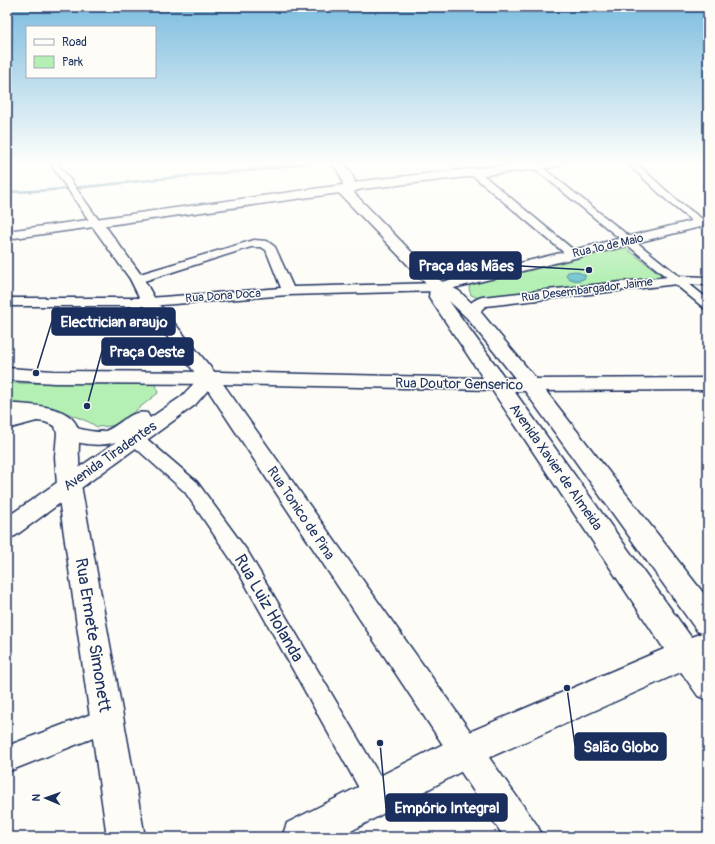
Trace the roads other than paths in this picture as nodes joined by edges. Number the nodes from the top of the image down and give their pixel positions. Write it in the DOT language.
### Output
graph roads {
  1 [pos="82,202"];
  2 [pos="241,202"];
  3 [pos="357,202"];
  4 [pos="510,202"];
  5 [pos="581,202"];
  6 [pos="676,202"];
  7 [pos="705,222"];
  8 [pos="96,223"];
  9 [pos="7,235"];
  10 [pos="629,241"];
  11 [pos="572,254"];
  12 [pos="137,279"];
  13 [pos="677,280"];
  14 [pos="708,281"];
  15 [pos="461,282"];
  16 [pos="438,287"];
  17 [pos="288,291"];
  18 [pos="7,302"];
  19 [pos="149,302"];
  20 [pos="708,305"];
  21 [pos="477,308"];
  22 [pos="7,374"];
  23 [pos="209,378"];
  24 [pos="708,384"];
  25 [pos="500,385"];
  26 [pos="531,385"];
  27 [pos="7,410"];
  28 [pos="42,414"];
  29 [pos="7,424"];
  30 [pos="68,433"];
  31 [pos="135,438"];
  32 [pos="69,485"];
  33 [pos="7,529"];
  34 [pos="708,622"];
  35 [pos="697,649"];
  36 [pos="708,686"];
  37 [pos="107,720"];
  38 [pos="465,751"];
  39 [pos="7,759"];
  40 [pos="378,797"];
  41 [pos="126,837"];
  42 [pos="301,837"];
  43 [pos="525,837"];
  1 -- 8 [label="street, Rua Tonico de Pina"];
  2 -- 8 [label="main road"];
  3 -- 16 [label="main road"];
  4 -- 11 [label="street"];
  5 -- 10 [label="street"];
  6 -- 7 [label="street"];
  7 -- 10 [label="street, Rua 1º de Maio"];
  8 -- 9 [label="main road"];
  8 -- 12 [label="street, Rua Tonico de Pina"];
  10 -- 11 [label="street, Rua 1º de Maio"];
  10 -- 13 [label="street"];
  11 -- 15 [label="street, Rua 1º de Maio"];
  12 -- 17 [label="street"];
  12 -- 19 [label="street, Rua Tonico de Pina"];
  13 -- 14 [label="street, Rua Desembargador Jaime"];
  13 -- 20 [label="street"];
  13 -- 21 [label="street, Rua Desembargador Jaime"];
  15 -- 16 [label="street, Rua 1º de Maio"];
  15 -- 21 [label="street"];
  16 -- 17 [label="street, Rua Dona Doca"];
  16 -- 21 [label="main road, Avenida Xavier de Almeida"];
  16 -- 25 [label="main road, Avenida Xavier de Almeida"];
  17 -- 19 [label="street, Rua Dona Doca"];
  18 -- 19 [label="street, Rua Dona Doca"];
  19 -- 23 [label="street, Rua Tonico de Pina"];
  21 -- 26 [label="main road, Avenida Xavier de Almeida"];
  22 -- 23 [label="main road, Rua Doutor Genserico"];
  23 -- 25 [label="main road, Rua Doutor Genserico"];
  23 -- 30 [label="street"];
  23 -- 31 [label="street, Avenida Tiradentes"];
  23 -- 38 [label="street, Rua Tonico de Pina"];
  24 -- 26 [label="street, Rua Doutor Genserico"];
  25 -- 26 [label="main road, Rua Doutor Genserico"];
  25 -- 35 [label="main road, Avenida Xavier de Almeida"];
  26 -- 34 [label="main road, Avenida Xavier de Almeida"];
  27 -- 28 [label="main road"];
  28 -- 29 [label="street"];
  28 -- 30 [label="main road"];
  30 -- 32 [label="main road, Rua Ermete Simonett"];
  31 -- 32 [label="street, Avenida Tiradentes"];
  31 -- 40 [label="street, Rua Luiz Holanda"];
  32 -- 33 [label="street, Avenida Tiradentes"];
  32 -- 37 [label="main road, Rua Ermete Simonett"];
  35 -- 36 [label="street, Avenida Xavier de Almeida"];
  35 -- 38 [label="main road"];
  37 -- 39 [label="street"];
  37 -- 41 [label="main road, Rua Ermete Simonett"];
  38 -- 40 [label="main road"];
  38 -- 43 [label="street, Rua Tonico de Pina"];
  40 -- 42 [label="main road"];
}
